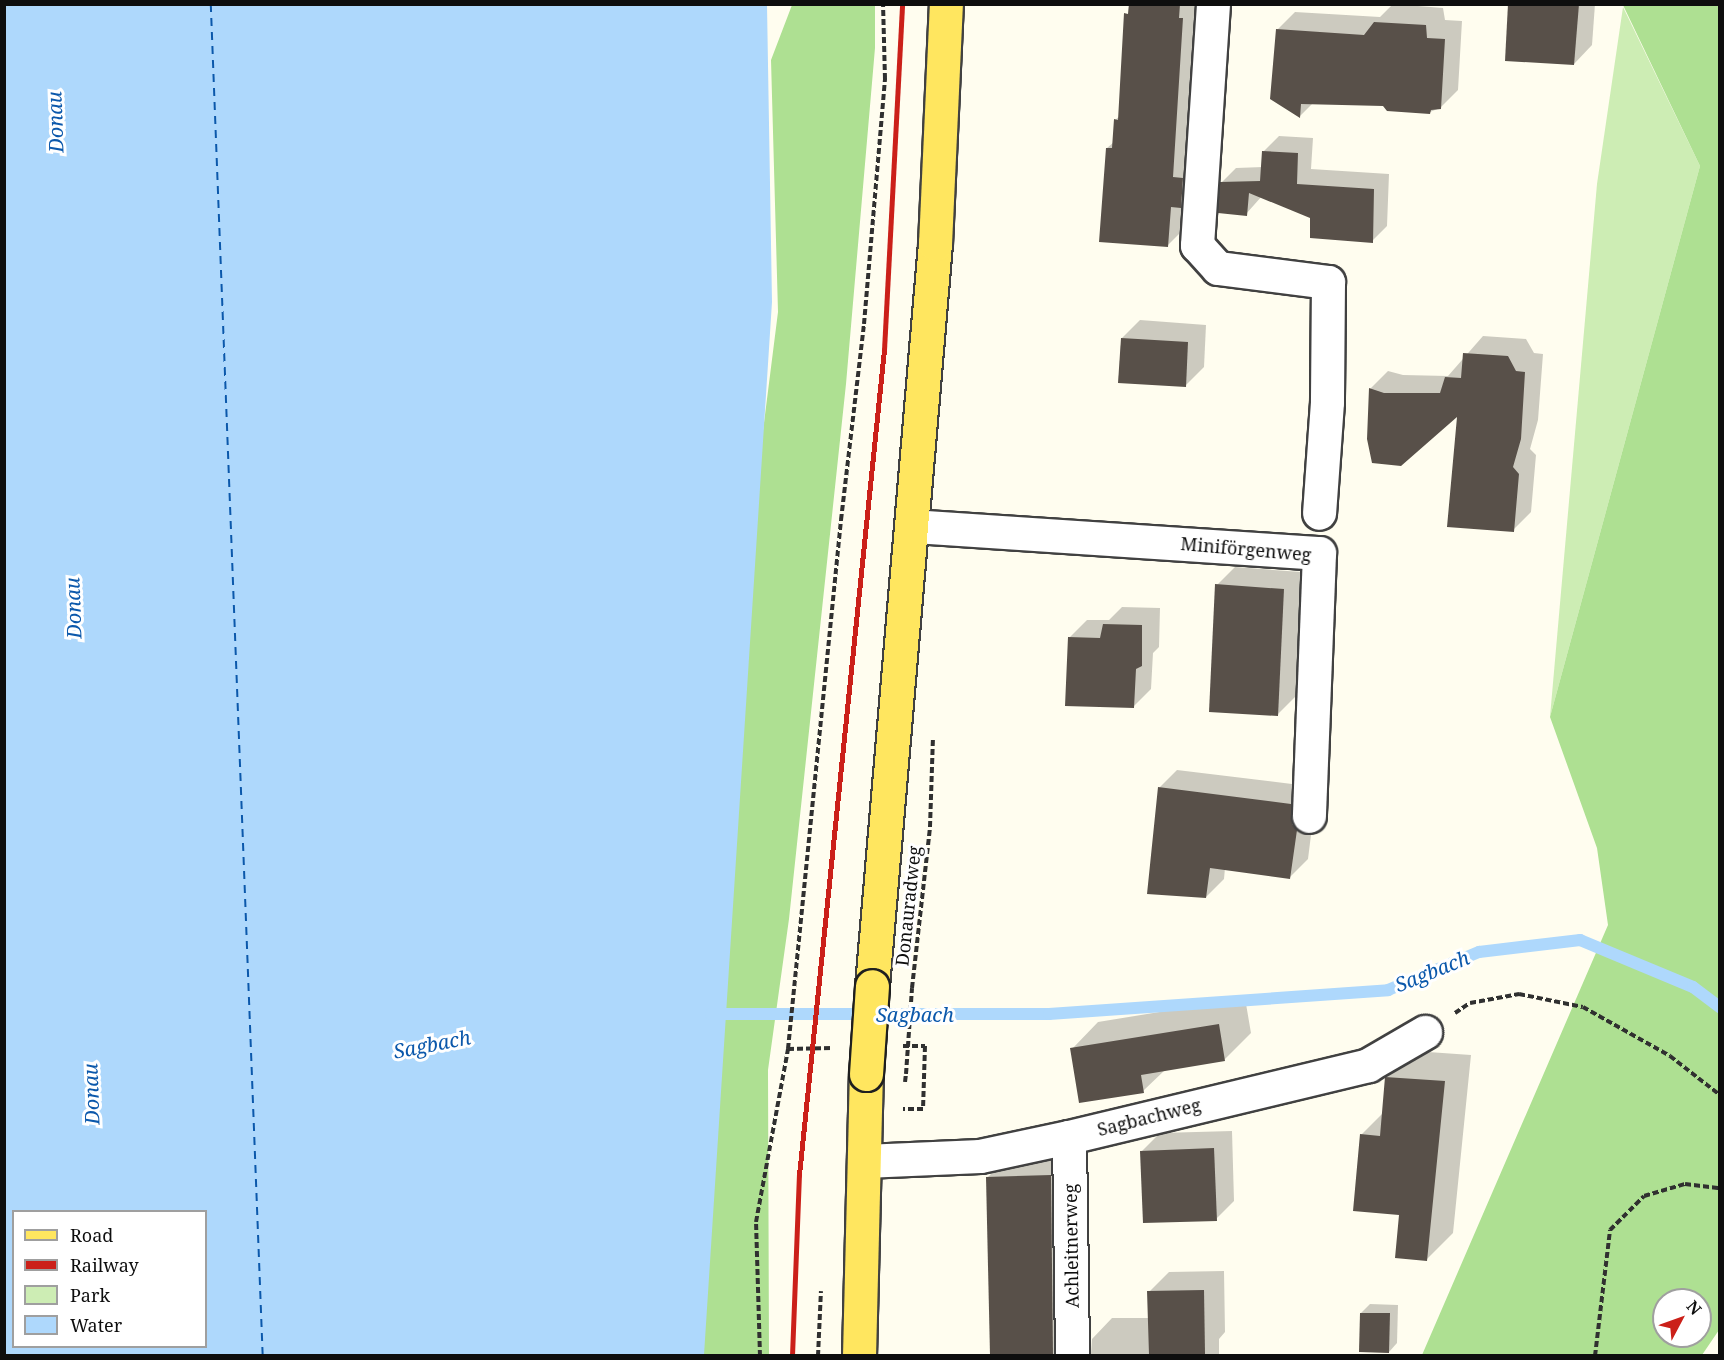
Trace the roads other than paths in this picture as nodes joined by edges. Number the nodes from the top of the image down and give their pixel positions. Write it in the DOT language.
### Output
graph roads {
  1 [pos="946,4"];
  2 [pos="1214,4"];
  3 [pos="1319,513"];
  4 [pos="912,526"];
  5 [pos="1309,816"];
  6 [pos="1425,1032"];
  7 [pos="1069,1137"];
  8 [pos="864,1161"];
  9 [pos="859,1356"];
  10 [pos="1072,1356"];
  1 -- 4 [label="main road"];
  2 -- 3 [label="street"];
  4 -- 5 [label="street, Miniförgenweg"];
  4 -- 8 [label="main road, bridge"];
  6 -- 7 [label="street, Sagbachweg"];
  7 -- 8 [label="street, Sagbachweg"];
  7 -- 10 [label="street, Achleitnerweg"];
  8 -- 9 [label="main road"];
}
